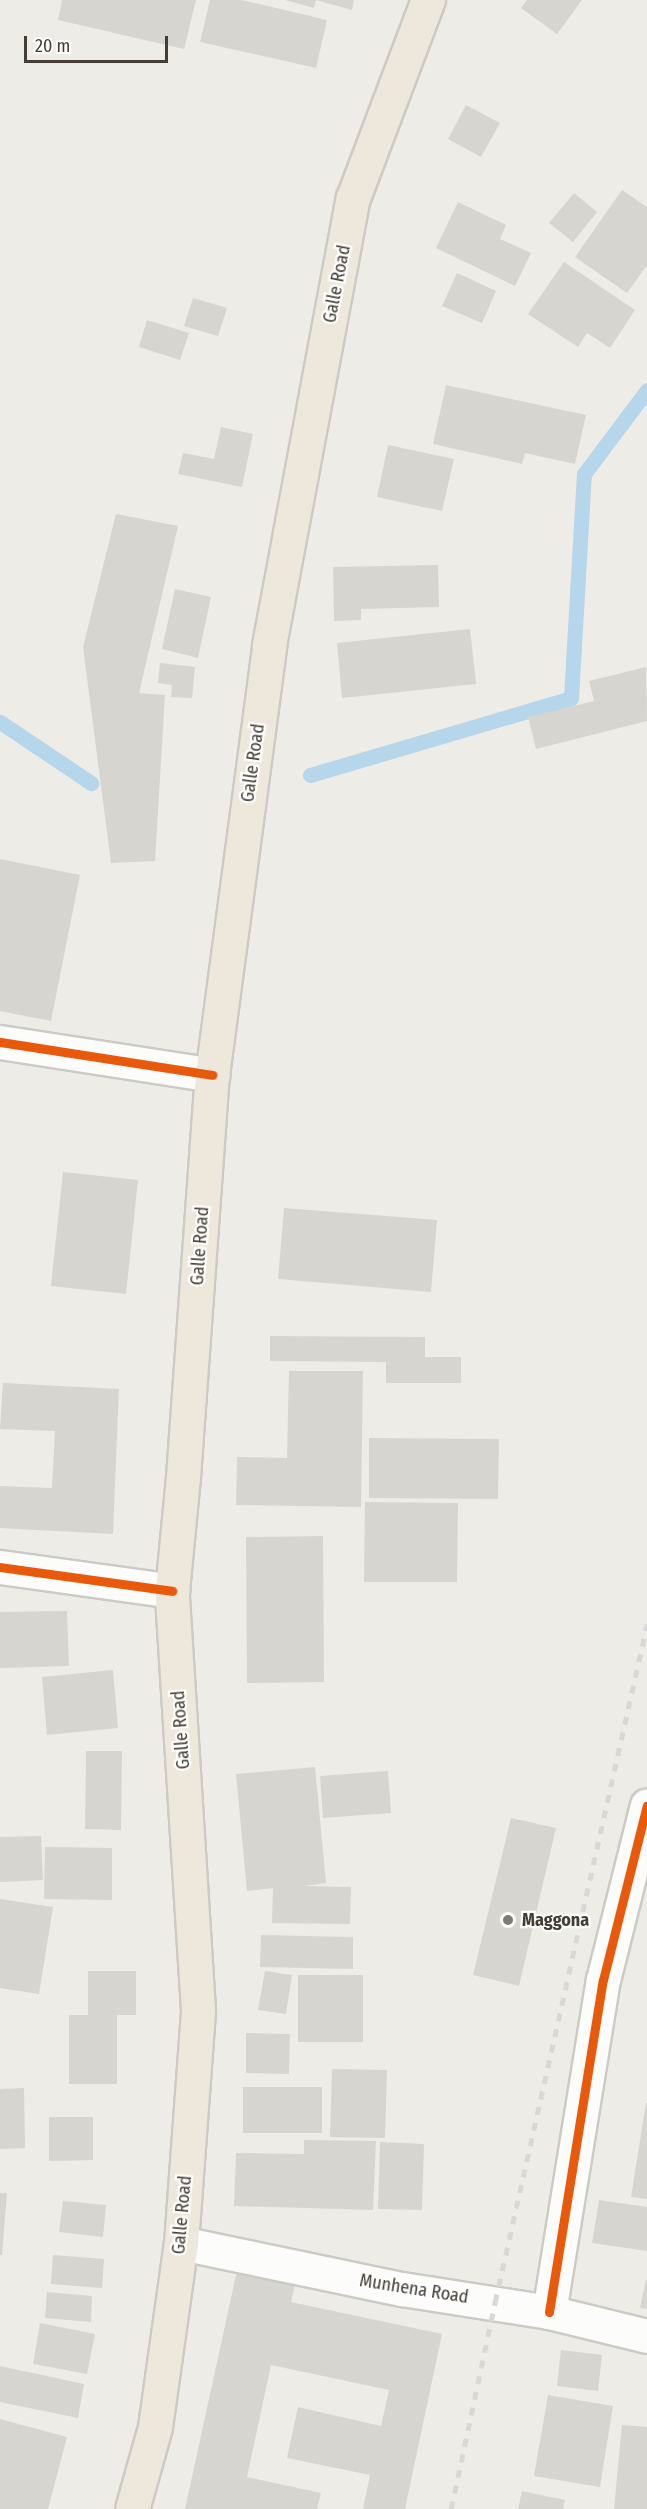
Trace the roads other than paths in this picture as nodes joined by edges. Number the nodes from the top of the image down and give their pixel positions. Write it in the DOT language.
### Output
graph roads {
  1 [pos="428,0"];
  2 [pos="0,1042"];
  3 [pos="212,1075"];
  4 [pos="0,1567"];
  5 [pos="172,1591"];
  6 [pos="647,1805"];
  7 [pos="181,2243"];
  8 [pos="549,2312"];
  9 [pos="647,2336"];
  10 [pos="132,2509"];
  1 -- 3 [label="highway, Galle Road"];
  2 -- 3 [label="street"];
  3 -- 5 [label="highway, Galle Road"];
  4 -- 5 [label="street"];
  5 -- 7 [label="highway, Galle Road"];
  6 -- 8 [label="street"];
  7 -- 8 [label="street, Munhena Road"];
  7 -- 10 [label="highway, Galle Road"];
  8 -- 9 [label="street, Munhena Road"];
}
